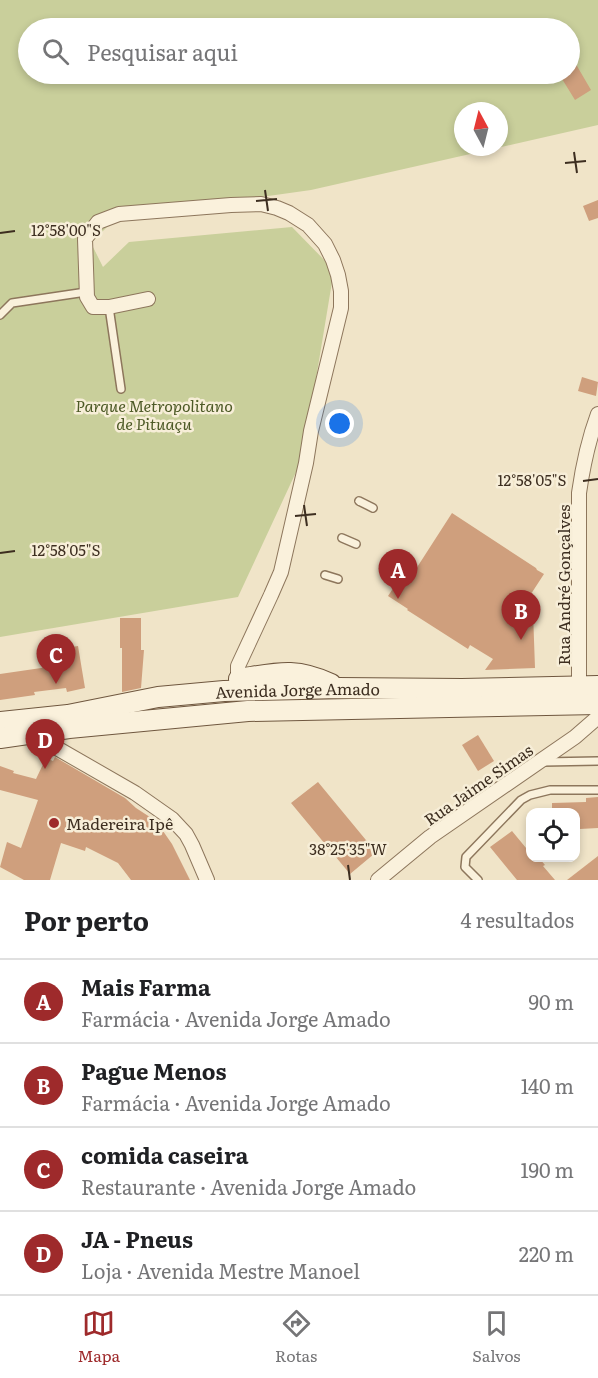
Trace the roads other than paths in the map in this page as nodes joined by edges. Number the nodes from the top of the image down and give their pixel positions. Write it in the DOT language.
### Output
graph roads {
  1 [pos="86,292"];
  2 [pos="148,299"];
  3 [pos="109,307"];
  4 [pos="0,315"];
  5 [pos="121,389"];
  6 [pos="598,414"];
  7 [pos="359,501"];
  8 [pos="373,508"];
  9 [pos="342,538"];
  10 [pos="356,544"];
  11 [pos="325,575"];
  12 [pos="338,579"];
  13 [pos="238,672"];
  14 [pos="588,686"];
  15 [pos="338,688"];
  16 [pos="206,692"];
  17 [pos="598,704"];
  18 [pos="208,715"];
  19 [pos="598,717"];
  20 [pos="68,721"];
  21 [pos="1,725"];
  22 [pos="26,734"];
  23 [pos="598,761"];
  24 [pos="537,762"];
  25 [pos="598,790"];
  26 [pos="207,880"];
  27 [pos="378,880"];
  28 [pos="478,880"];
  1 -- 3 [label="street"];
  1 -- 4 [label="lane"];
  1 -- 13 [label="street"];
  2 -- 3 [label="street"];
  3 -- 5 [label="lane"];
  6 -- 14 [label="street, Rua André Gonçalves"];
  7 -- 8 [label="lane"];
  9 -- 10 [label="lane"];
  11 -- 12 [label="lane"];
  13 -- 15 [label="main road"];
  13 -- 16 [label="main road"];
  14 -- 15 [label="main road, Avenida Jorge Amado"];
  15 -- 16 [label="main road, Avenida Jorge Amado"];
  16 -- 18 [label="main road"];
  16 -- 20 [label="main road, Avenida Jorge Amado"];
  17 -- 18 [label="main road, Avenida Jorge Amado"];
  18 -- 20 [label="main road, Avenida Jorge Amado"];
  19 -- 24 [label="street, Rua Jaime Simas"];
  20 -- 21 [label="main road, Avenida Jorge Amado"];
  20 -- 22 [label="main road, Avenida Jorge Amado"];
  21 -- 22 [label="main road, Avenida Jorge Amado"];
  22 -- 26 [label="street"];
  23 -- 24 [label="lane"];
  24 -- 27 [label="street, Rua Jaime Simas"];
  25 -- 28 [label="lane"];
}
